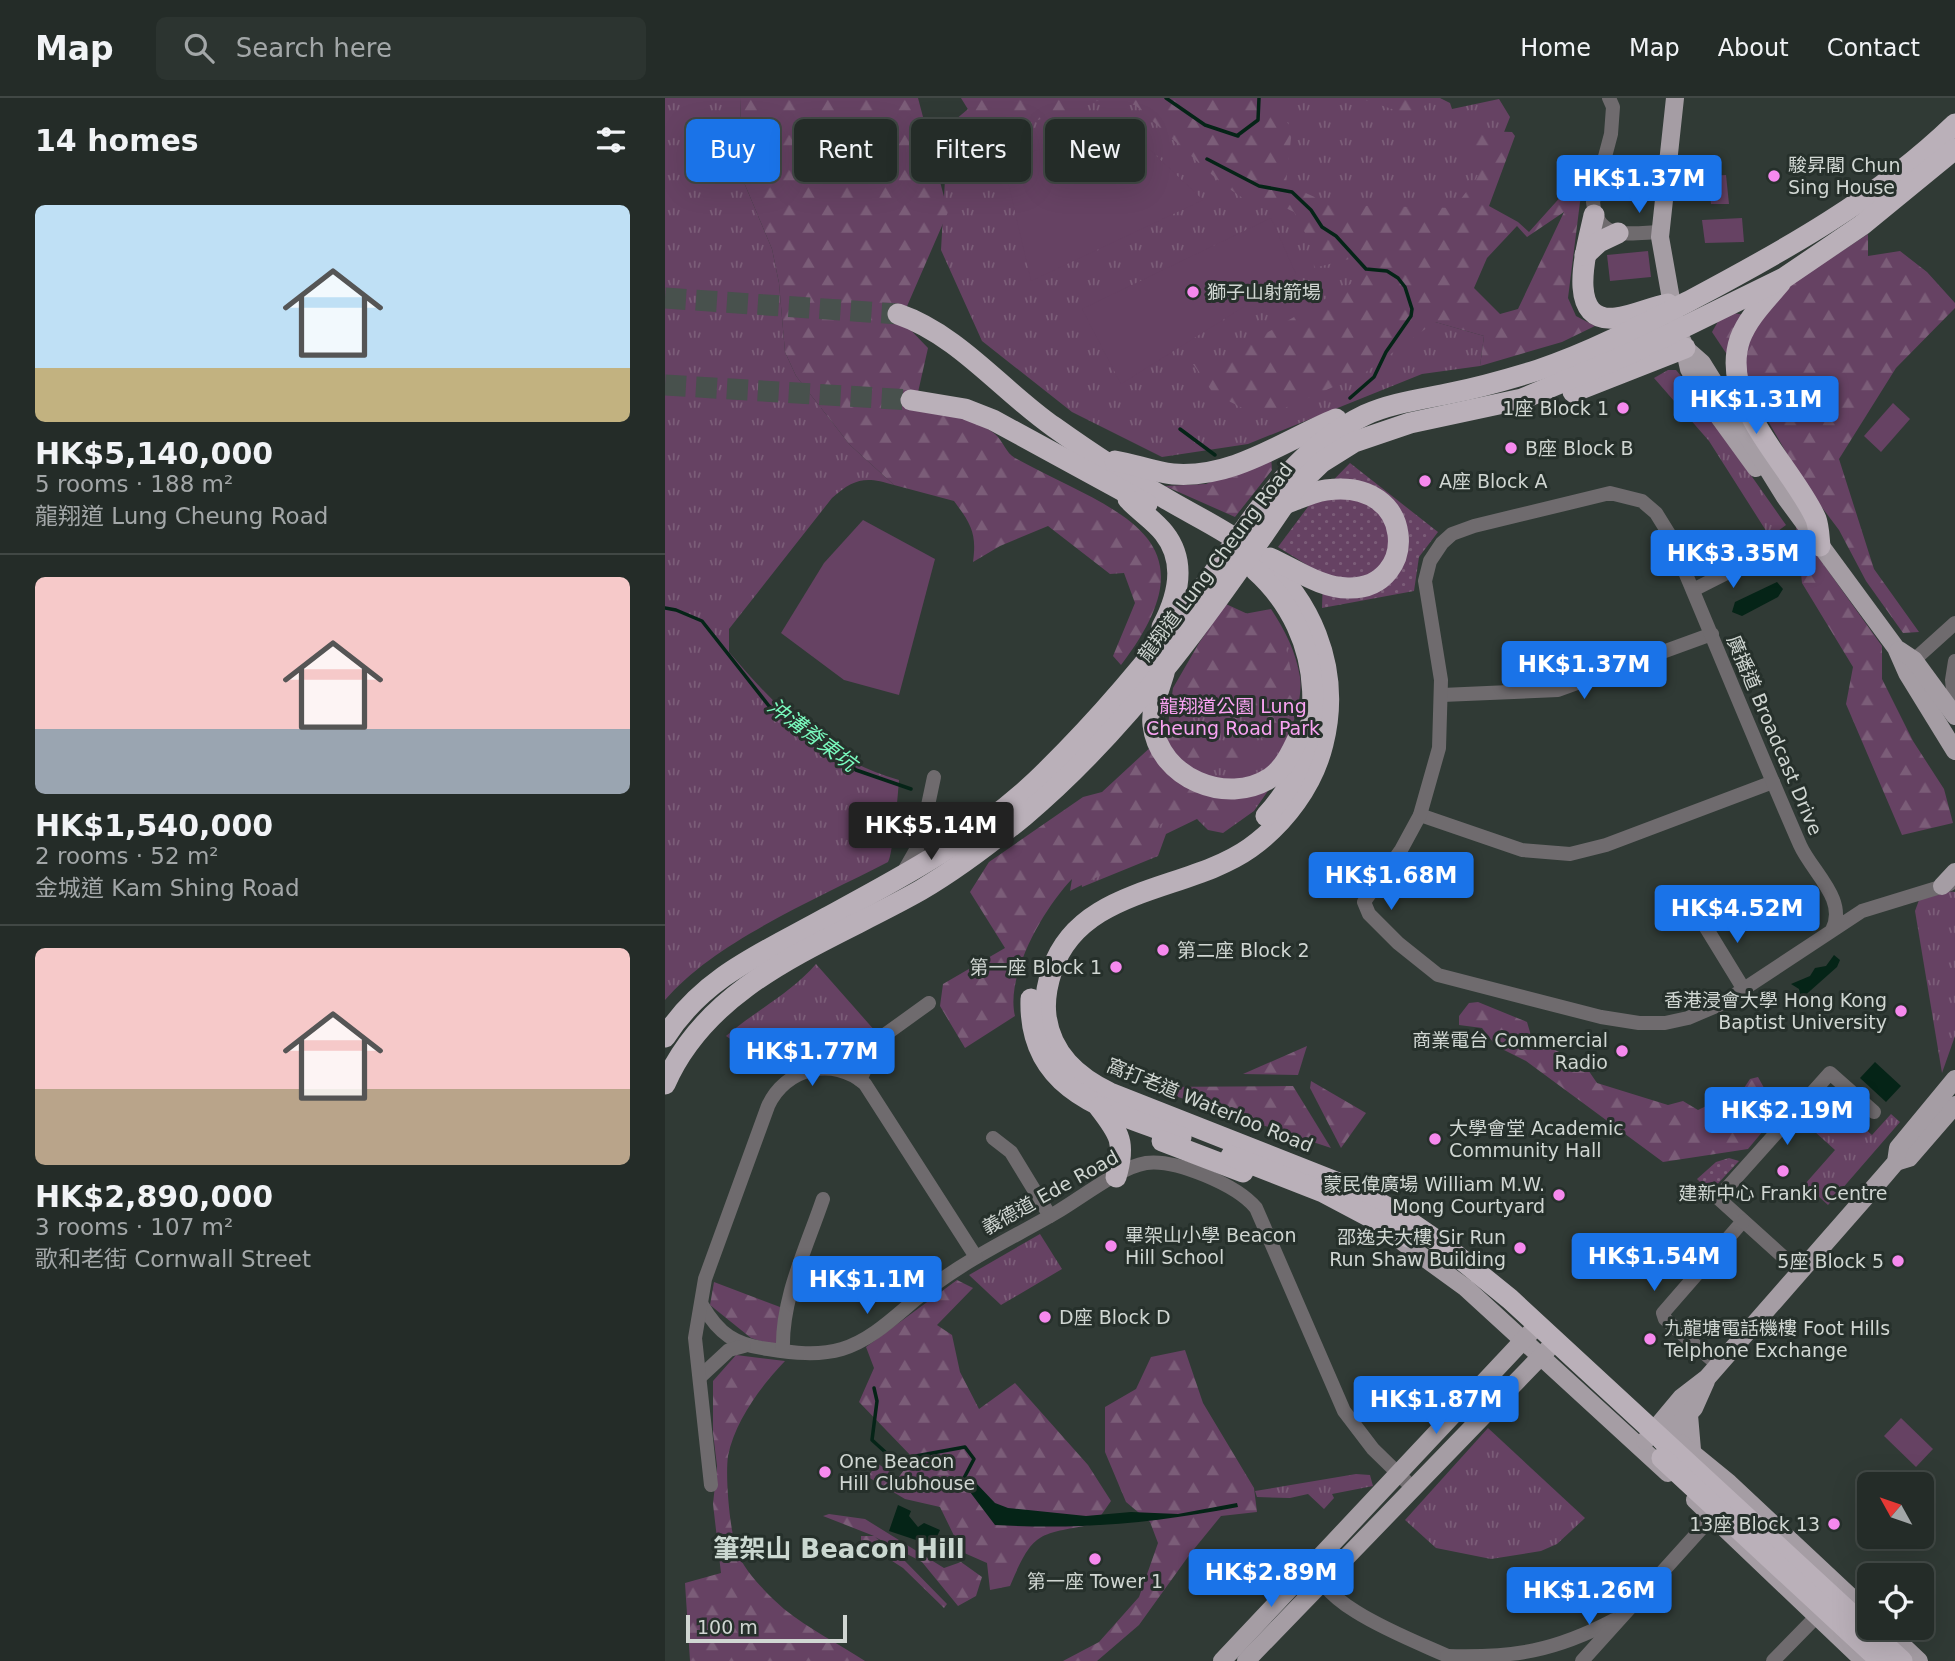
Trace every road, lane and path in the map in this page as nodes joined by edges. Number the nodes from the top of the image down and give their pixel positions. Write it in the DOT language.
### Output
graph roads {
  1 [pos="1609,98"];
  2 [pos="1675,98"];
  3 [pos="1955,124"];
  4 [pos="1955,149"];
  5 [pos="1594,215"];
  6 [pos="1618,233"];
  7 [pos="1660,235"];
  8 [pos="1585,255"];
  9 [pos="1784,278"];
  10 [pos="1698,296"];
  11 [pos="898,314"];
  12 [pos="1685,348"];
  13 [pos="1522,399"];
  14 [pos="911,400"];
  15 [pos="1365,415"];
  16 [pos="1102,460"];
  17 [pos="1117,488"];
  18 [pos="1285,504"];
  19 [pos="1169,509"];
  20 [pos="1220,537"];
  21 [pos="1820,546"];
  22 [pos="1758,557"];
  23 [pos="1282,573"];
  24 [pos="1693,590"];
  25 [pos="1955,623"];
  26 [pos="1711,634"];
  27 [pos="1955,661"];
  28 [pos="1156,664"];
  29 [pos="1911,666"];
  30 [pos="1442,695"];
  31 [pos="1314,699"];
  32 [pos="1955,709"];
  33 [pos="1955,716"];
  34 [pos="1955,751"];
  35 [pos="934,777"];
  36 [pos="1773,782"];
  37 [pos="1420,815"];
  38 [pos="926,817"];
  39 [pos="972,834"];
  40 [pos="1955,872"];
  41 [pos="892,882"];
  42 [pos="1950,886"];
  43 [pos="1835,901"];
  44 [pos="1862,911"];
  45 [pos="1702,921"];
  46 [pos="1832,930"];
  47 [pos="1743,988"];
  48 [pos="929,1003"];
  49 [pos="665,1037"];
  50 [pos="1955,1079"];
  51 [pos="860,1080"];
  52 [pos="665,1084"];
  53 [pos="1145,1105"];
  54 [pos="1106,1109"];
  55 [pos="1948,1111"];
  56 [pos="1874,1112"];
  57 [pos="993,1138"];
  58 [pos="1254,1157"];
  59 [pos="1116,1177"];
  60 [pos="1362,1184"];
  61 [pos="823,1199"];
  62 [pos="1353,1213"];
  63 [pos="1050,1216"];
  64 [pos="1743,1221"];
  65 [pos="976,1257"];
  66 [pos="1800,1272"];
  67 [pos="702,1305"];
  68 [pos="1543,1318"];
  69 [pos="1561,1335"];
  70 [pos="1524,1340"];
  71 [pos="744,1346"];
  72 [pos="783,1352"];
  73 [pos="1540,1356"];
  74 [pos="1713,1372"];
  75 [pos="701,1376"];
  76 [pos="1689,1415"];
  77 [pos="1663,1429"];
  78 [pos="1645,1450"];
  79 [pos="1692,1450"];
  80 [pos="1398,1474"];
  81 [pos="1729,1483"];
  82 [pos="711,1485"];
  83 [pos="1413,1488"];
  84 [pos="1707,1513"];
  85 [pos="1315,1561"];
  86 [pos="1807,1581"];
  87 [pos="1323,1583"];
  88 [pos="1857,1603"];
  89 [pos="1622,1616"];
  90 [pos="1816,1617"];
  91 [pos="1897,1640"];
  92 [pos="1453,1658"];
  93 [pos="1222,1661"];
  94 [pos="1246,1661"];
  95 [pos="1582,1661"];
  96 [pos="1773,1661"];
  97 [pos="1864,1661"];
  98 [pos="1881,1661"];
  99 [pos="1902,1661"];
  100 [pos="1919,1661"];
  1 -- 5 [label="street"];
  2 -- 7 [label="main road"];
  3 -- 10 [label="highway, 龍翔道 Lung Cheung Road"];
  4 -- 9 [label="highway, 龍翔道 Lung Cheung Road"];
  5 -- 6 [label="street"];
  5 -- 8 [label="highway"];
  6 -- 7 [label="street"];
  6 -- 8 [label="highway"];
  7 -- 12 [label="main road"];
  8 -- 10 [label="highway"];
  9 -- 13 [label="highway, 龍翔道 Lung Cheung Road"];
  9 -- 21 [label="highway"];
  10 -- 15 [label="highway, 龍翔道 Lung Cheung Road"];
  11 -- 16 [label="highway"];
  12 -- 13 [label="highway"];
  12 -- 21 [label="main road"];
  13 -- 18 [label="highway, 龍翔道 Lung Cheung Road"];
  14 -- 17 [label="highway"];
  15 -- 16 [label="highway"];
  15 -- 28 [label="highway, 龍翔道 Lung Cheung Road"];
  16 -- 19 [label="highway"];
  17 -- 19 [label="highway"];
  17 -- 28 [label="highway"];
  18 -- 23 [label="highway, 窩打老道 Waterloo Road"];
  18 -- 28 [label="highway, 龍翔道 Lung Cheung Road"];
  19 -- 20 [label="highway, 窩打老道 Waterloo Road"];
  20 -- 23 [label="highway, 窩打老道 Waterloo Road"];
  20 -- 23 [label="highway, 窩打老道 Waterloo Road"];
  21 -- 29 [label="main road"];
  22 -- 24 [label="street"];
  23 -- 31 [label="highway, 窩打老道 Waterloo Road"];
  23 -- 53 [label="highway, 窩打老道 Waterloo Road"];
  24 -- 26 [label="street, 廣播道 Broadcast Drive"];
  24 -- 30 [label="street, 廣播道 Broadcast Drive"];
  25 -- 29 [label="street"];
  26 -- 30 [label="street"];
  26 -- 36 [label="street, 廣播道 Broadcast Drive"];
  27 -- 32 [label="street"];
  28 -- 31 [label="highway"];
  28 -- 39 [label="highway, 龍翔道 Lung Cheung Road"];
  28 -- 52 [label="highway, 龍翔道 Lung Cheung Road"];
  29 -- 33 [label="main road"];
  29 -- 34 [label="main road"];
  30 -- 37 [label="street, 廣播道 Broadcast Drive"];
  31 -- 54 [label="highway, 窩打老道 Waterloo Road"];
  35 -- 38 [label="street"];
  36 -- 37 [label="street"];
  36 -- 43 [label="street, 廣播道 Broadcast Drive"];
  37 -- 47 [label="street, 廣播道 Broadcast Drive"];
  38 -- 39 [label="street"];
  38 -- 41 [label="street"];
  39 -- 41 [label="highway, 龍翔道 Lung Cheung Road"];
  40 -- 42 [label="main road"];
  41 -- 49 [label="highway, 龍翔道 Lung Cheung Road"];
  42 -- 44 [label="street, 廣播道 Broadcast Drive"];
  43 -- 44 [label="street"];
  43 -- 46 [label="street"];
  44 -- 46 [label="street, 廣播道 Broadcast Drive"];
  45 -- 47 [label="street"];
  46 -- 47 [label="street, 廣播道 Broadcast Drive"];
  48 -- 51 [label="street"];
  50 -- 55 [label="main road"];
  51 -- 65 [label="street"];
  51 -- 67 [label="street"];
  53 -- 58 [label="highway, 窩打老道 Waterloo Road"];
  53 -- 60 [label="highway"];
  54 -- 58 [label="highway, 窩打老道 Waterloo Road"];
  54 -- 59 [label="highway"];
  54 -- 62 [label="highway"];
  55 -- 66 [label="main road"];
  56 -- 64 [label="street"];
  57 -- 63 [label="street"];
  58 -- 86 [label="highway, 窩打老道 Waterloo Road"];
  59 -- 63 [label="street, 義德道 Ede Road"];
  59 -- 80 [label="street, 義德道 Ede Road"];
  60 -- 62 [label="main road"];
  60 -- 68 [label="main road"];
  61 -- 72 [label="street"];
  62 -- 70 [label="main road"];
  63 -- 65 [label="street, 義德道 Ede Road"];
  64 -- 66 [label="street"];
  64 -- 74 [label="street"];
  65 -- 72 [label="street, 義德道 Ede Road"];
  66 -- 74 [label="main road"];
  67 -- 71 [label="street, 義德道 Ede Road"];
  67 -- 75 [label="street"];
  68 -- 69 [label="main road"];
  68 -- 70 [label="main road"];
  69 -- 73 [label="main road"];
  69 -- 77 [label="main road"];
  70 -- 73 [label="main road"];
  70 -- 80 [label="main road"];
  71 -- 72 [label="street, 義德道 Ede Road"];
  71 -- 75 [label="street"];
  73 -- 78 [label="main road"];
  73 -- 83 [label="main road"];
  74 -- 76 [label="main road"];
  74 -- 77 [label="main road"];
  75 -- 82 [label="street"];
  76 -- 77 [label="main road"];
  76 -- 79 [label="main road"];
  77 -- 78 [label="main road"];
  77 -- 79 [label="main road"];
  78 -- 84 [label="main road"];
  79 -- 81 [label="main road"];
  80 -- 83 [label="street, 義德道 Ede Road"];
  80 -- 85 [label="main road"];
  81 -- 84 [label="main road"];
  81 -- 88 [label="main road"];
  83 -- 87 [label="main road"];
  84 -- 89 [label="street"];
  84 -- 90 [label="main road"];
  85 -- 87 [label="street"];
  85 -- 93 [label="main road"];
  86 -- 98 [label="highway, 窩打老道 Waterloo Road"];
  86 -- 99 [label="highway, 窩打老道 Waterloo Road"];
  87 -- 92 [label="street"];
  87 -- 94 [label="main road"];
  89 -- 92 [label="street"];
  89 -- 95 [label="street"];
  90 -- 96 [label="street"];
  90 -- 97 [label="main road"];
  91 -- 100 [label="main road"];
}
